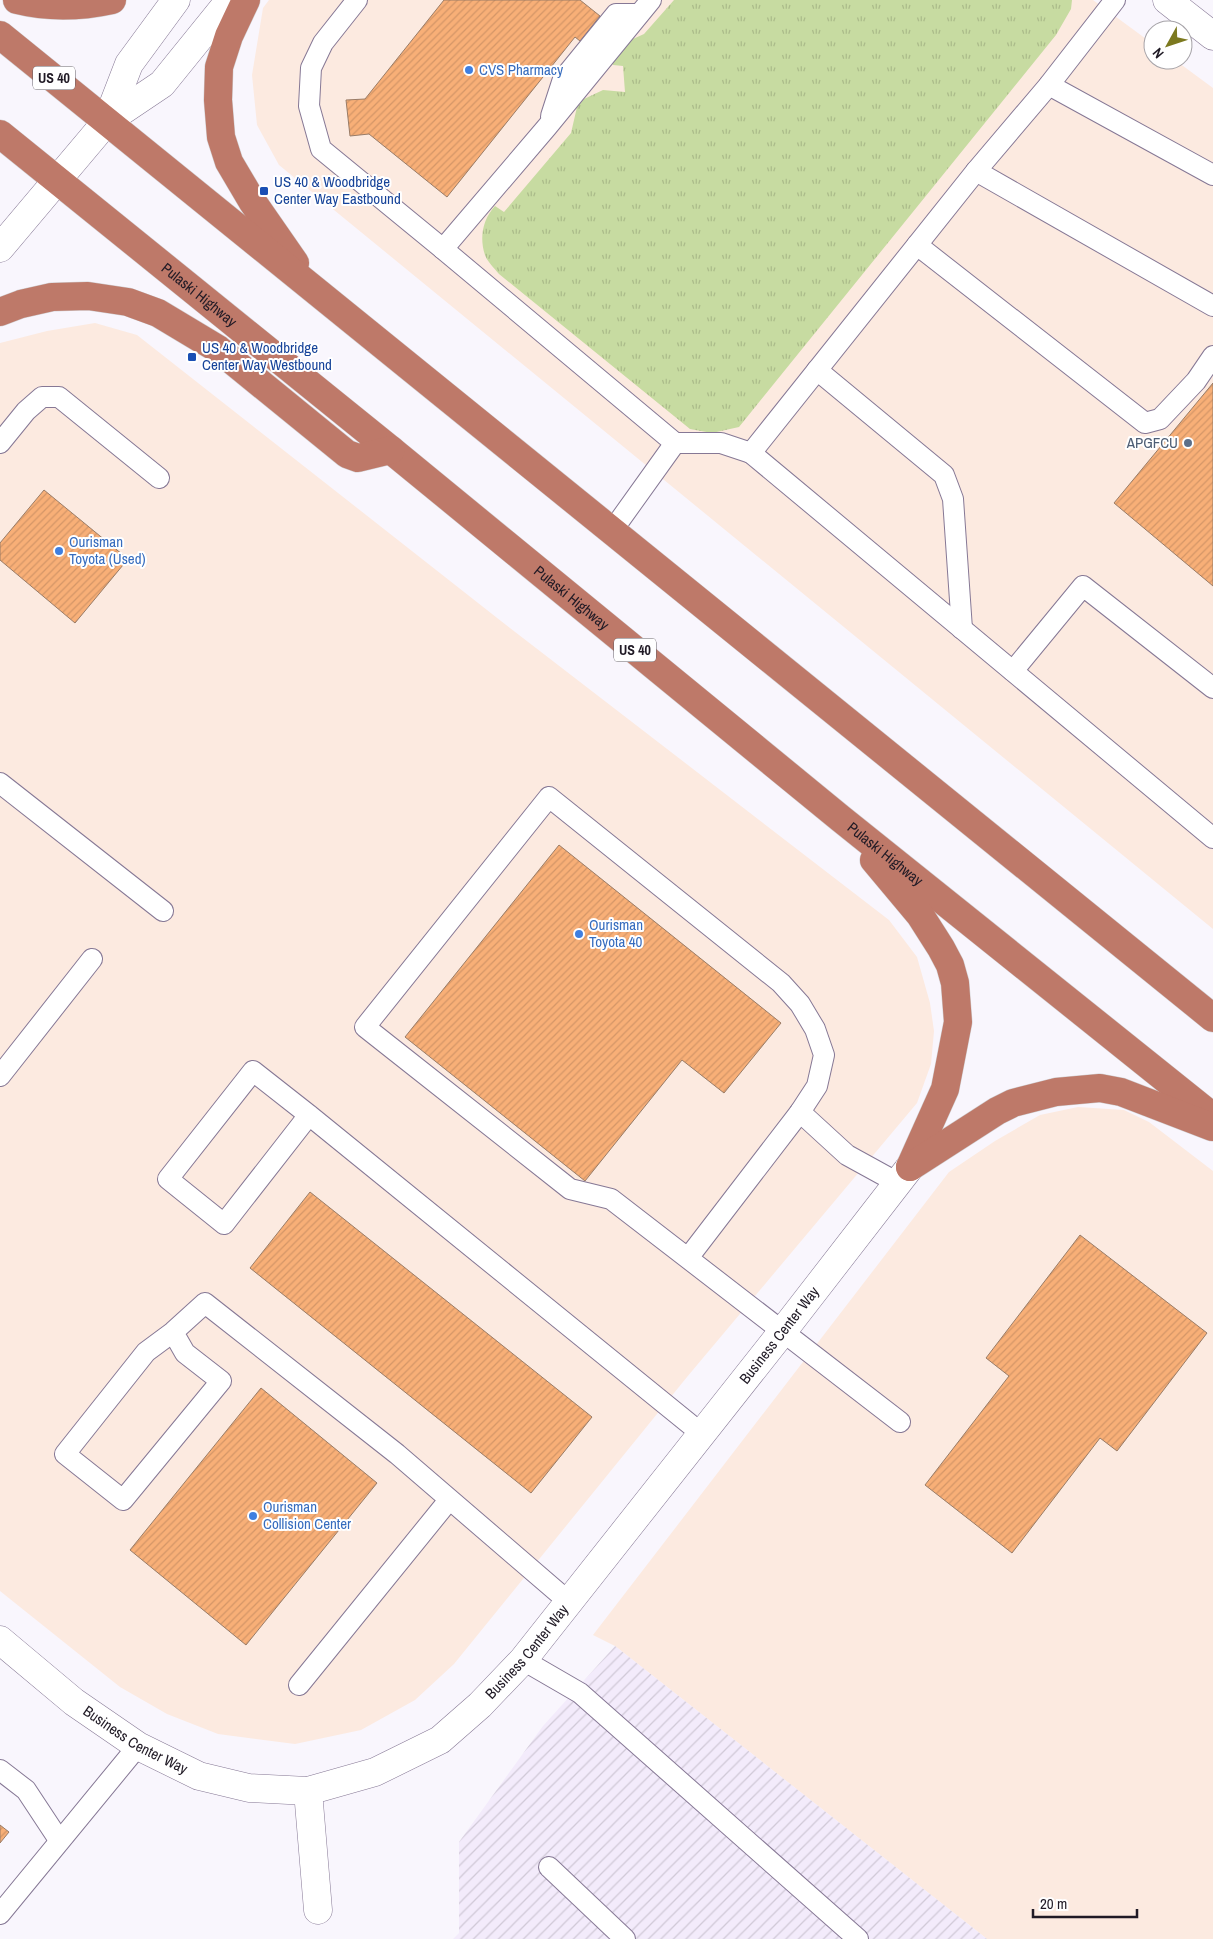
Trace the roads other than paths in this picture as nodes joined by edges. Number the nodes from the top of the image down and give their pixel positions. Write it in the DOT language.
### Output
graph roads {
  1 [pos="17,0"];
  2 [pos="112,0"];
  3 [pos="176,0"];
  4 [pos="230,0"];
  5 [pos="246,0"];
  6 [pos="357,0"];
  7 [pos="621,0"];
  8 [pos="1115,0"];
  9 [pos="1168,0"];
  10 [pos="645,7"];
  11 [pos="0,35"];
  12 [pos="1213,36"];
  13 [pos="1049,84"];
  14 [pos="107,121"];
  15 [pos="0,134"];
  16 [pos="976,171"];
  17 [pos="1213,175"];
  18 [pos="57,181"];
  19 [pos="917,245"];
  20 [pos="0,248"];
  21 [pos="443,249"];
  22 [pos="313,289"];
  23 [pos="1213,306"];
  24 [pos="0,312"];
  25 [pos="1213,356"];
  26 [pos="817,370"];
  27 [pos="0,443"];
  28 [pos="675,443"];
  29 [pos="391,450"];
  30 [pos="751,453"];
  31 [pos="158,478"];
  32 [pos="612,531"];
  33 [pos="962,629"];
  34 [pos="1013,671"];
  35 [pos="1213,688"];
  36 [pos="0,782"];
  37 [pos="840,818"];
  38 [pos="1213,838"];
  39 [pos="163,911"];
  40 [pos="92,959"];
  41 [pos="1154,970"];
  42 [pos="1213,996"];
  43 [pos="1213,1018"];
  44 [pos="0,1076"];
  45 [pos="800,1112"];
  46 [pos="309,1116"];
  47 [pos="1213,1117"];
  48 [pos="1213,1127"];
  49 [pos="904,1175"];
  50 [pos="688,1258"];
  51 [pos="783,1331"];
  52 [pos="173,1332"];
  53 [pos="900,1422"];
  54 [pos="702,1434"];
  55 [pos="449,1500"];
  56 [pos="569,1602"];
  57 [pos="0,1640"];
  58 [pos="523,1660"];
  59 [pos="299,1685"];
  60 [pos="138,1746"];
  61 [pos="0,1770"];
  62 [pos="308,1790"];
  63 [pos="59,1840"];
  64 [pos="549,1867"];
  65 [pos="318,1910"];
  66 [pos="0,1914"];
  67 [pos="856,1938"];
  68 [pos="625,1939"];
  1 -- 2 [label="highway"];
  3 -- 14 [label="street"];
  4 -- 14 [label="street"];
  5 -- 22 [label="highway"];
  6 -- 21 [label="lane"];
  7 -- 10 [label="lane"];
  8 -- 13 [label="lane"];
  9 -- 12 [label="street"];
  10 -- 21 [label="lane"];
  11 -- 14 [label="highway, US 40"];
  13 -- 16 [label="lane"];
  13 -- 17 [label="lane"];
  14 -- 18 [label="street"];
  14 -- 22 [label="highway, US 40"];
  15 -- 18 [label="highway, Pulaski Highway / US 40"];
  16 -- 19 [label="lane"];
  16 -- 23 [label="lane"];
  18 -- 20 [label="street"];
  18 -- 29 [label="highway, Pulaski Highway / US 40"];
  19 -- 25 [label="lane"];
  19 -- 26 [label="lane"];
  21 -- 28 [label="lane"];
  22 -- 32 [label="highway, US 40"];
  24 -- 29 [label="highway"];
  26 -- 30 [label="lane"];
  26 -- 33 [label="lane"];
  27 -- 31 [label="lane"];
  28 -- 30 [label="lane"];
  28 -- 32 [label="lane"];
  29 -- 37 [label="highway, Pulaski Highway / US 40"];
  30 -- 33 [label="lane"];
  32 -- 41 [label="highway, US 40"];
  33 -- 34 [label="lane"];
  34 -- 35 [label="lane"];
  34 -- 38 [label="lane"];
  36 -- 39 [label="lane"];
  37 -- 47 [label="highway, Pulaski Highway / US 40"];
  37 -- 49 [label="highway"];
  40 -- 44 [label="lane"];
  41 -- 42 [label="highway"];
  41 -- 43 [label="highway, US 40"];
  45 -- 49 [label="lane"];
  45 -- 50 [label="lane"];
  45 -- 50 [label="lane"];
  46 -- 46 [label="lane"];
  46 -- 54 [label="lane"];
  48 -- 49 [label="highway"];
  49 -- 51 [label="street, Business Center Way"];
  50 -- 51 [label="lane"];
  51 -- 53 [label="lane"];
  51 -- 54 [label="street, Business Center Way"];
  52 -- 52 [label="lane"];
  52 -- 55 [label="lane"];
  54 -- 56 [label="street, Business Center Way"];
  55 -- 56 [label="lane"];
  55 -- 59 [label="lane"];
  56 -- 58 [label="street, Business Center Way"];
  57 -- 60 [label="street, Business Center Way"];
  58 -- 62 [label="street, Business Center Way"];
  58 -- 67 [label="lane"];
  60 -- 62 [label="street, Business Center Way"];
  60 -- 63 [label="lane"];
  61 -- 63 [label="lane"];
  62 -- 65 [label="street"];
  63 -- 66 [label="lane"];
  64 -- 68 [label="lane"];
}
